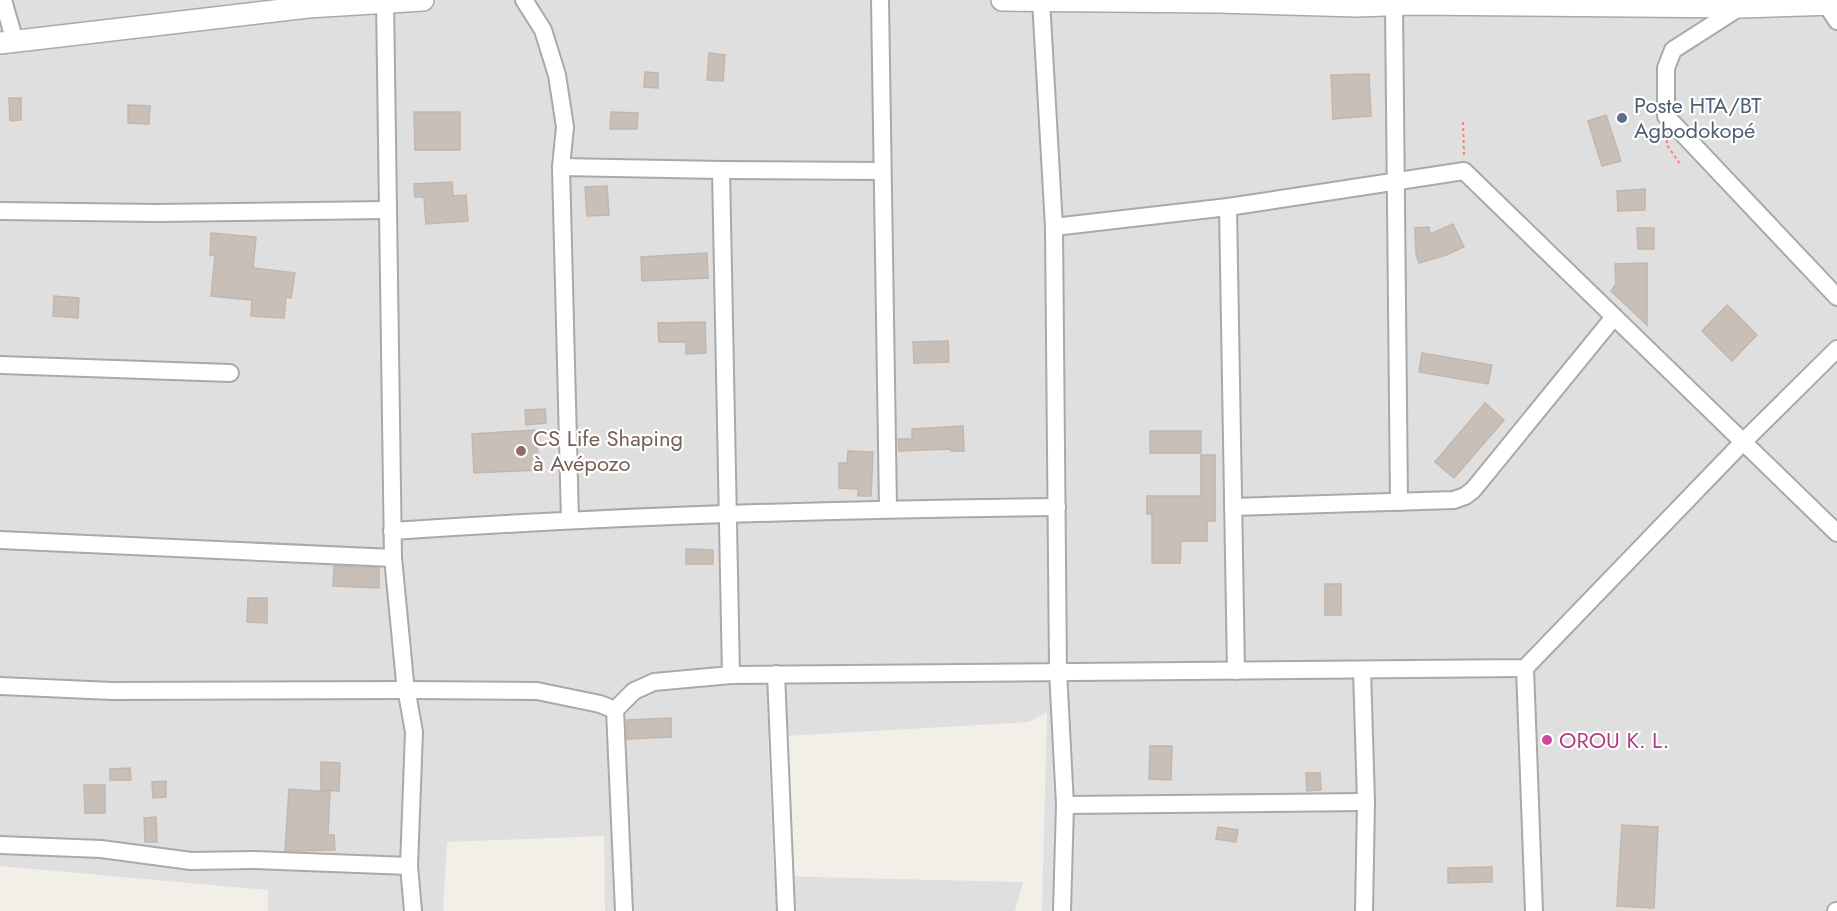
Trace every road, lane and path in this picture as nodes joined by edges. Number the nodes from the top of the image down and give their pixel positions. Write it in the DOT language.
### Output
graph roads {
  1 [pos="3,0"];
  2 [pos="423,0"];
  3 [pos="524,0"];
  4 [pos="880,0"];
  5 [pos="1002,0"];
  6 [pos="385,1"];
  7 [pos="1041,1"];
  8 [pos="1218,1"];
  9 [pos="1407,3"];
  10 [pos="1740,8"];
  11 [pos="1833,9"];
  12 [pos="8,42"];
  13 [pos="1463,122"];
  14 [pos="1667,145"];
  15 [pos="1680,164"];
  16 [pos="561,166"];
  17 [pos="721,170"];
  18 [pos="882,171"];
  19 [pos="1464,171"];
  20 [pos="1396,181"];
  21 [pos="1228,207"];
  22 [pos="387,210"];
  23 [pos="0,211"];
  24 [pos="1054,227"];
  25 [pos="1837,297"];
  26 [pos="1614,317"];
  27 [pos="1837,349"];
  28 [pos="0,365"];
  29 [pos="230,374"];
  30 [pos="1743,442"];
  31 [pos="1399,502"];
  32 [pos="1057,507"];
  33 [pos="1233,507"];
  34 [pos="888,508"];
  35 [pos="726,515"];
  36 [pos="570,520"];
  37 [pos="392,531"];
  38 [pos="1837,533"];
  39 [pos="0,540"];
  40 [pos="393,558"];
  41 [pos="1525,668"];
  42 [pos="1362,670"];
  43 [pos="1058,671"];
  44 [pos="1236,671"];
  45 [pos="776,674"];
  46 [pos="731,675"];
  47 [pos="0,686"];
  48 [pos="407,690"];
  49 [pos="615,710"];
  50 [pos="1366,802"];
  51 [pos="1065,805"];
  52 [pos="0,845"];
  53 [pos="409,866"];
  54 [pos="413,911"];
  55 [pos="624,911"];
  56 [pos="786,911"];
  57 [pos="1062,911"];
  58 [pos="1364,911"];
  59 [pos="1534,911"];
  1 -- 12 [label="street"];
  2 -- 6 [label="street"];
  3 -- 16 [label="street"];
  4 -- 18 [label="street"];
  5 -- 7 [label="street"];
  6 -- 12 [label="street"];
  6 -- 22 [label="street"];
  7 -- 8 [label="street"];
  7 -- 24 [label="street"];
  8 -- 9 [label="street"];
  9 -- 10 [label="street"];
  9 -- 20 [label="street"];
  10 -- 11 [label="street"];
  10 -- 25 [label="street"];
  13 -- 19 [label="path"];
  14 -- 15 [label="path"];
  16 -- 17 [label="street"];
  16 -- 36 [label="street"];
  17 -- 18 [label="street"];
  17 -- 35 [label="street"];
  18 -- 34 [label="street"];
  19 -- 20 [label="street"];
  19 -- 26 [label="street"];
  20 -- 21 [label="street"];
  20 -- 31 [label="street"];
  21 -- 24 [label="street"];
  21 -- 33 [label="street"];
  22 -- 23 [label="street"];
  22 -- 37 [label="street"];
  24 -- 32 [label="street"];
  26 -- 30 [label="street"];
  26 -- 31 [label="street"];
  27 -- 30 [label="street"];
  28 -- 29 [label="street"];
  30 -- 38 [label="street"];
  30 -- 41 [label="street"];
  31 -- 33 [label="street"];
  32 -- 34 [label="street"];
  32 -- 43 [label="street"];
  33 -- 44 [label="street"];
  34 -- 35 [label="street"];
  35 -- 36 [label="street"];
  35 -- 46 [label="street"];
  36 -- 37 [label="street"];
  37 -- 40 [label="street"];
  39 -- 40 [label="street"];
  40 -- 48 [label="street"];
  41 -- 42 [label="street"];
  41 -- 59 [label="street"];
  42 -- 44 [label="street"];
  42 -- 50 [label="street"];
  43 -- 44 [label="street"];
  43 -- 45 [label="street"];
  43 -- 51 [label="street"];
  45 -- 46 [label="street"];
  45 -- 56 [label="street"];
  46 -- 49 [label="street"];
  47 -- 48 [label="street"];
  48 -- 49 [label="street"];
  48 -- 53 [label="street"];
  49 -- 55 [label="street"];
  50 -- 51 [label="street"];
  50 -- 58 [label="street"];
  51 -- 57 [label="street"];
  52 -- 53 [label="street"];
  53 -- 54 [label="street"];
}
